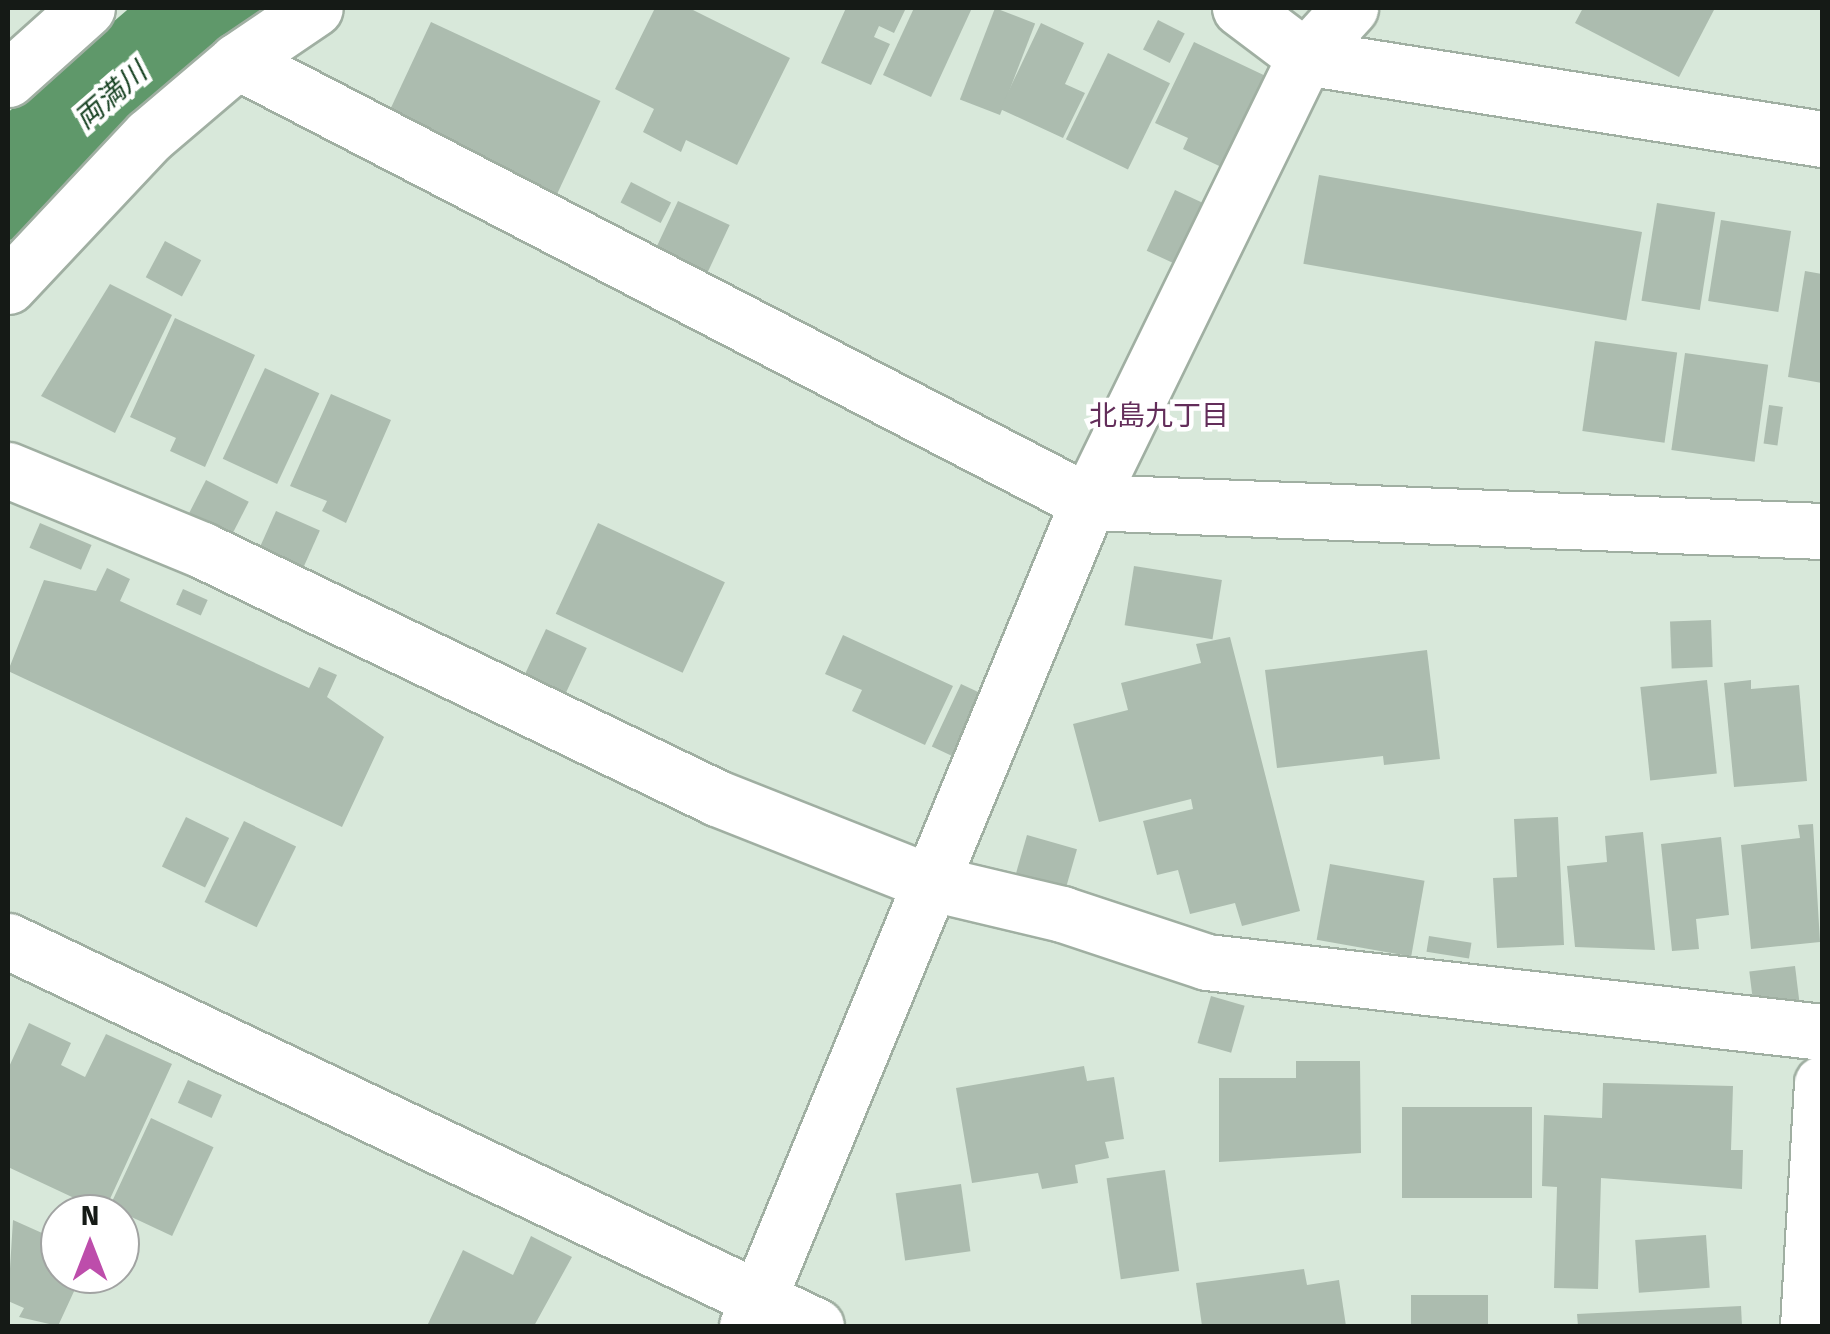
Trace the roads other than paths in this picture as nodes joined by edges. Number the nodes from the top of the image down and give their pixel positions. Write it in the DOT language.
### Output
graph roads {
  1 [pos="86,8"];
  2 [pos="315,8"];
  3 [pos="1240,8"];
  4 [pos="1350,8"];
  5 [pos="1305,56"];
  6 [pos="237,60"];
  7 [pos="8,79"];
  8 [pos="1822,139"];
  9 [pos="8,286"];
  10 [pos="8,470"];
  11 [pos="1088,502"];
  12 [pos="1822,531"];
  13 [pos="932,884"];
  14 [pos="8,941"];
  15 [pos="1822,1032"];
  16 [pos="1822,1084"];
  17 [pos="751,1314"];
  18 [pos="816,1326"];
  19 [pos="1808,1326"];
  1 -- 7 [label="street"];
  2 -- 6 [label="street"];
  3 -- 5 [label="street"];
  4 -- 5 [label="street"];
  5 -- 8 [label="street"];
  5 -- 11 [label="street"];
  6 -- 9 [label="street"];
  6 -- 11 [label="street"];
  10 -- 13 [label="street"];
  11 -- 12 [label="street"];
  11 -- 13 [label="street"];
  13 -- 15 [label="street"];
  13 -- 17 [label="street"];
  14 -- 17 [label="street"];
  16 -- 19 [label="street"];
  17 -- 18 [label="street"];
}
